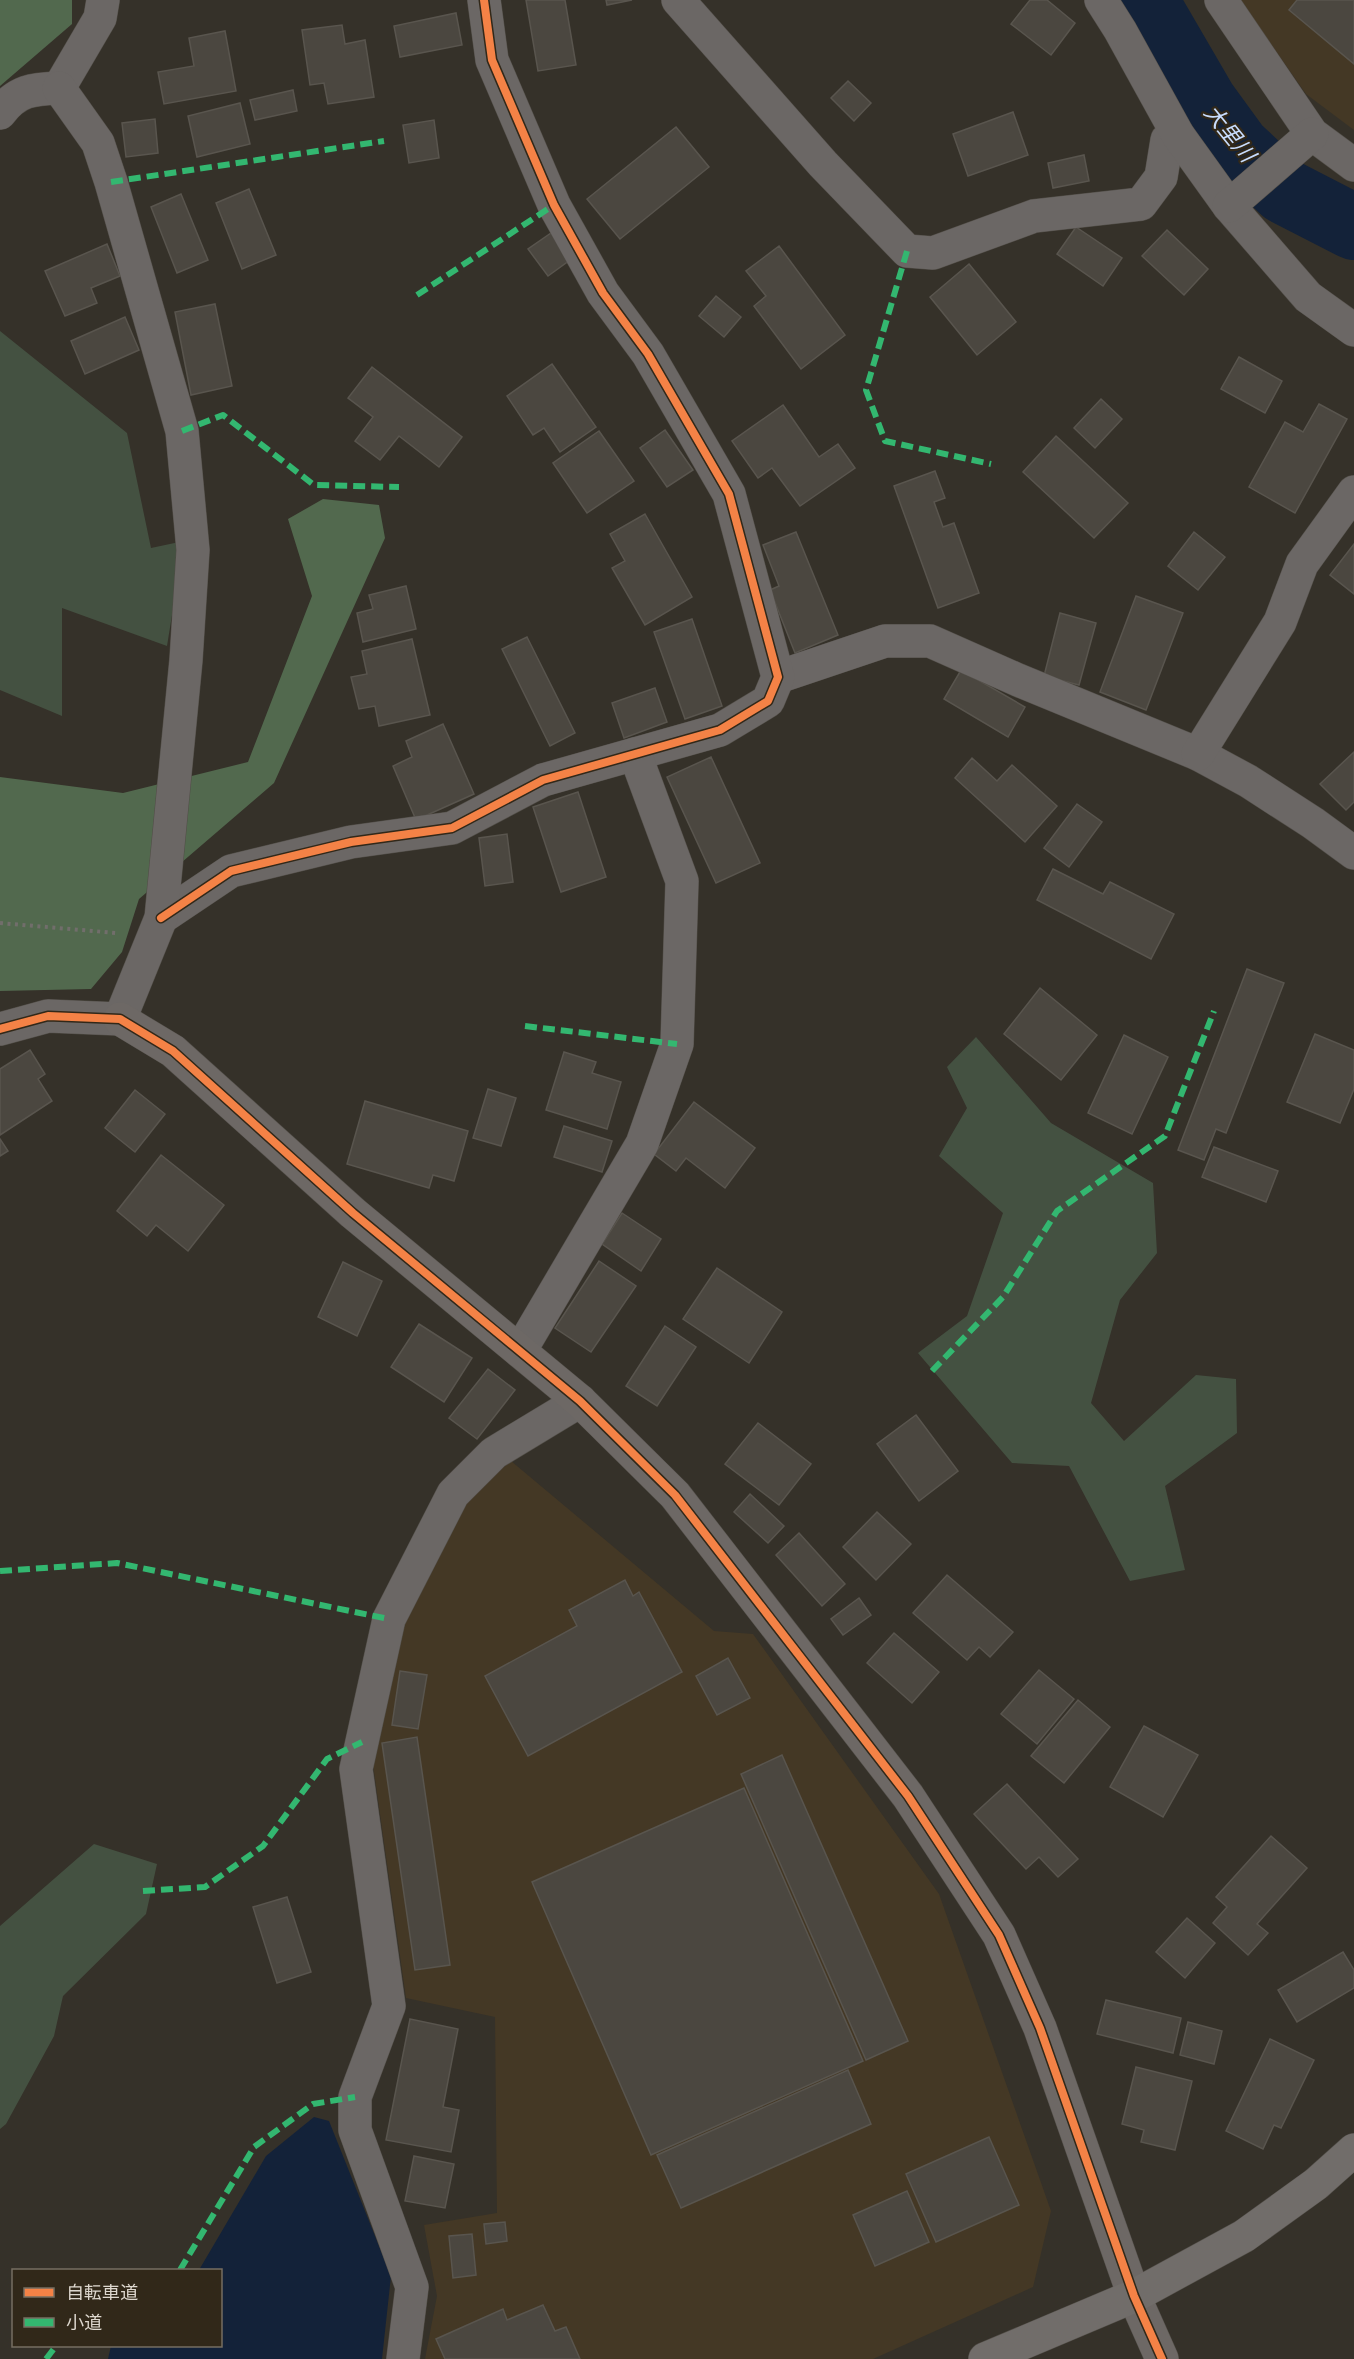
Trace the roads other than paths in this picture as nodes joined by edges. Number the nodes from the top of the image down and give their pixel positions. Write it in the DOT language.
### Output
graph roads {
  1 [pos="103,0"];
  2 [pos="484,0"];
  3 [pos="678,0"];
  4 [pos="1101,0"];
  5 [pos="1221,0"];
  6 [pos="59,88"];
  7 [pos="0,112"];
  8 [pos="1312,134"];
  9 [pos="1178,135"];
  10 [pos="1354,165"];
  11 [pos="1229,206"];
  12 [pos="1354,330"];
  13 [pos="1354,492"];
  14 [pos="778,676"];
  15 [pos="635,754"];
  16 [pos="1198,754"];
  17 [pos="1354,854"];
  18 [pos="161,918"];
  19 [pos="0,1016"];
  20 [pos="48,1016"];
  21 [pos="120,1019"];
  22 [pos="0,1029"];
  23 [pos="519,1351"];
  24 [pos="580,1401"];
  25 [pos="1354,2150"];
  26 [pos="1134,2296"];
  27 [pos="403,2359"];
  28 [pos="985,2359"];
  29 [pos="1162,2359"];
  1 -- 6 [label="street"];
  2 -- 14 [label="street"];
  3 -- 9 [label="street"];
  4 -- 9 [label="street"];
  5 -- 8 [label="street"];
  6 -- 7 [label="street"];
  6 -- 18 [label="street"];
  8 -- 10 [label="street"];
  8 -- 11 [label="street"];
  9 -- 11 [label="street"];
  11 -- 12 [label="street"];
  13 -- 16 [label="street"];
  14 -- 15 [label="street"];
  14 -- 16 [label="street"];
  15 -- 18 [label="street"];
  15 -- 23 [label="street"];
  16 -- 17 [label="street"];
  18 -- 21 [label="street"];
  19 -- 20 [label="street"];
  20 -- 21 [label="street"];
  20 -- 22 [label="street"];
  21 -- 23 [label="street"];
  23 -- 24 [label="street"];
  24 -- 26 [label="street"];
  24 -- 27 [label="street"];
  25 -- 26 [label="highway"];
  26 -- 28 [label="highway"];
  26 -- 29 [label="street"];
}
